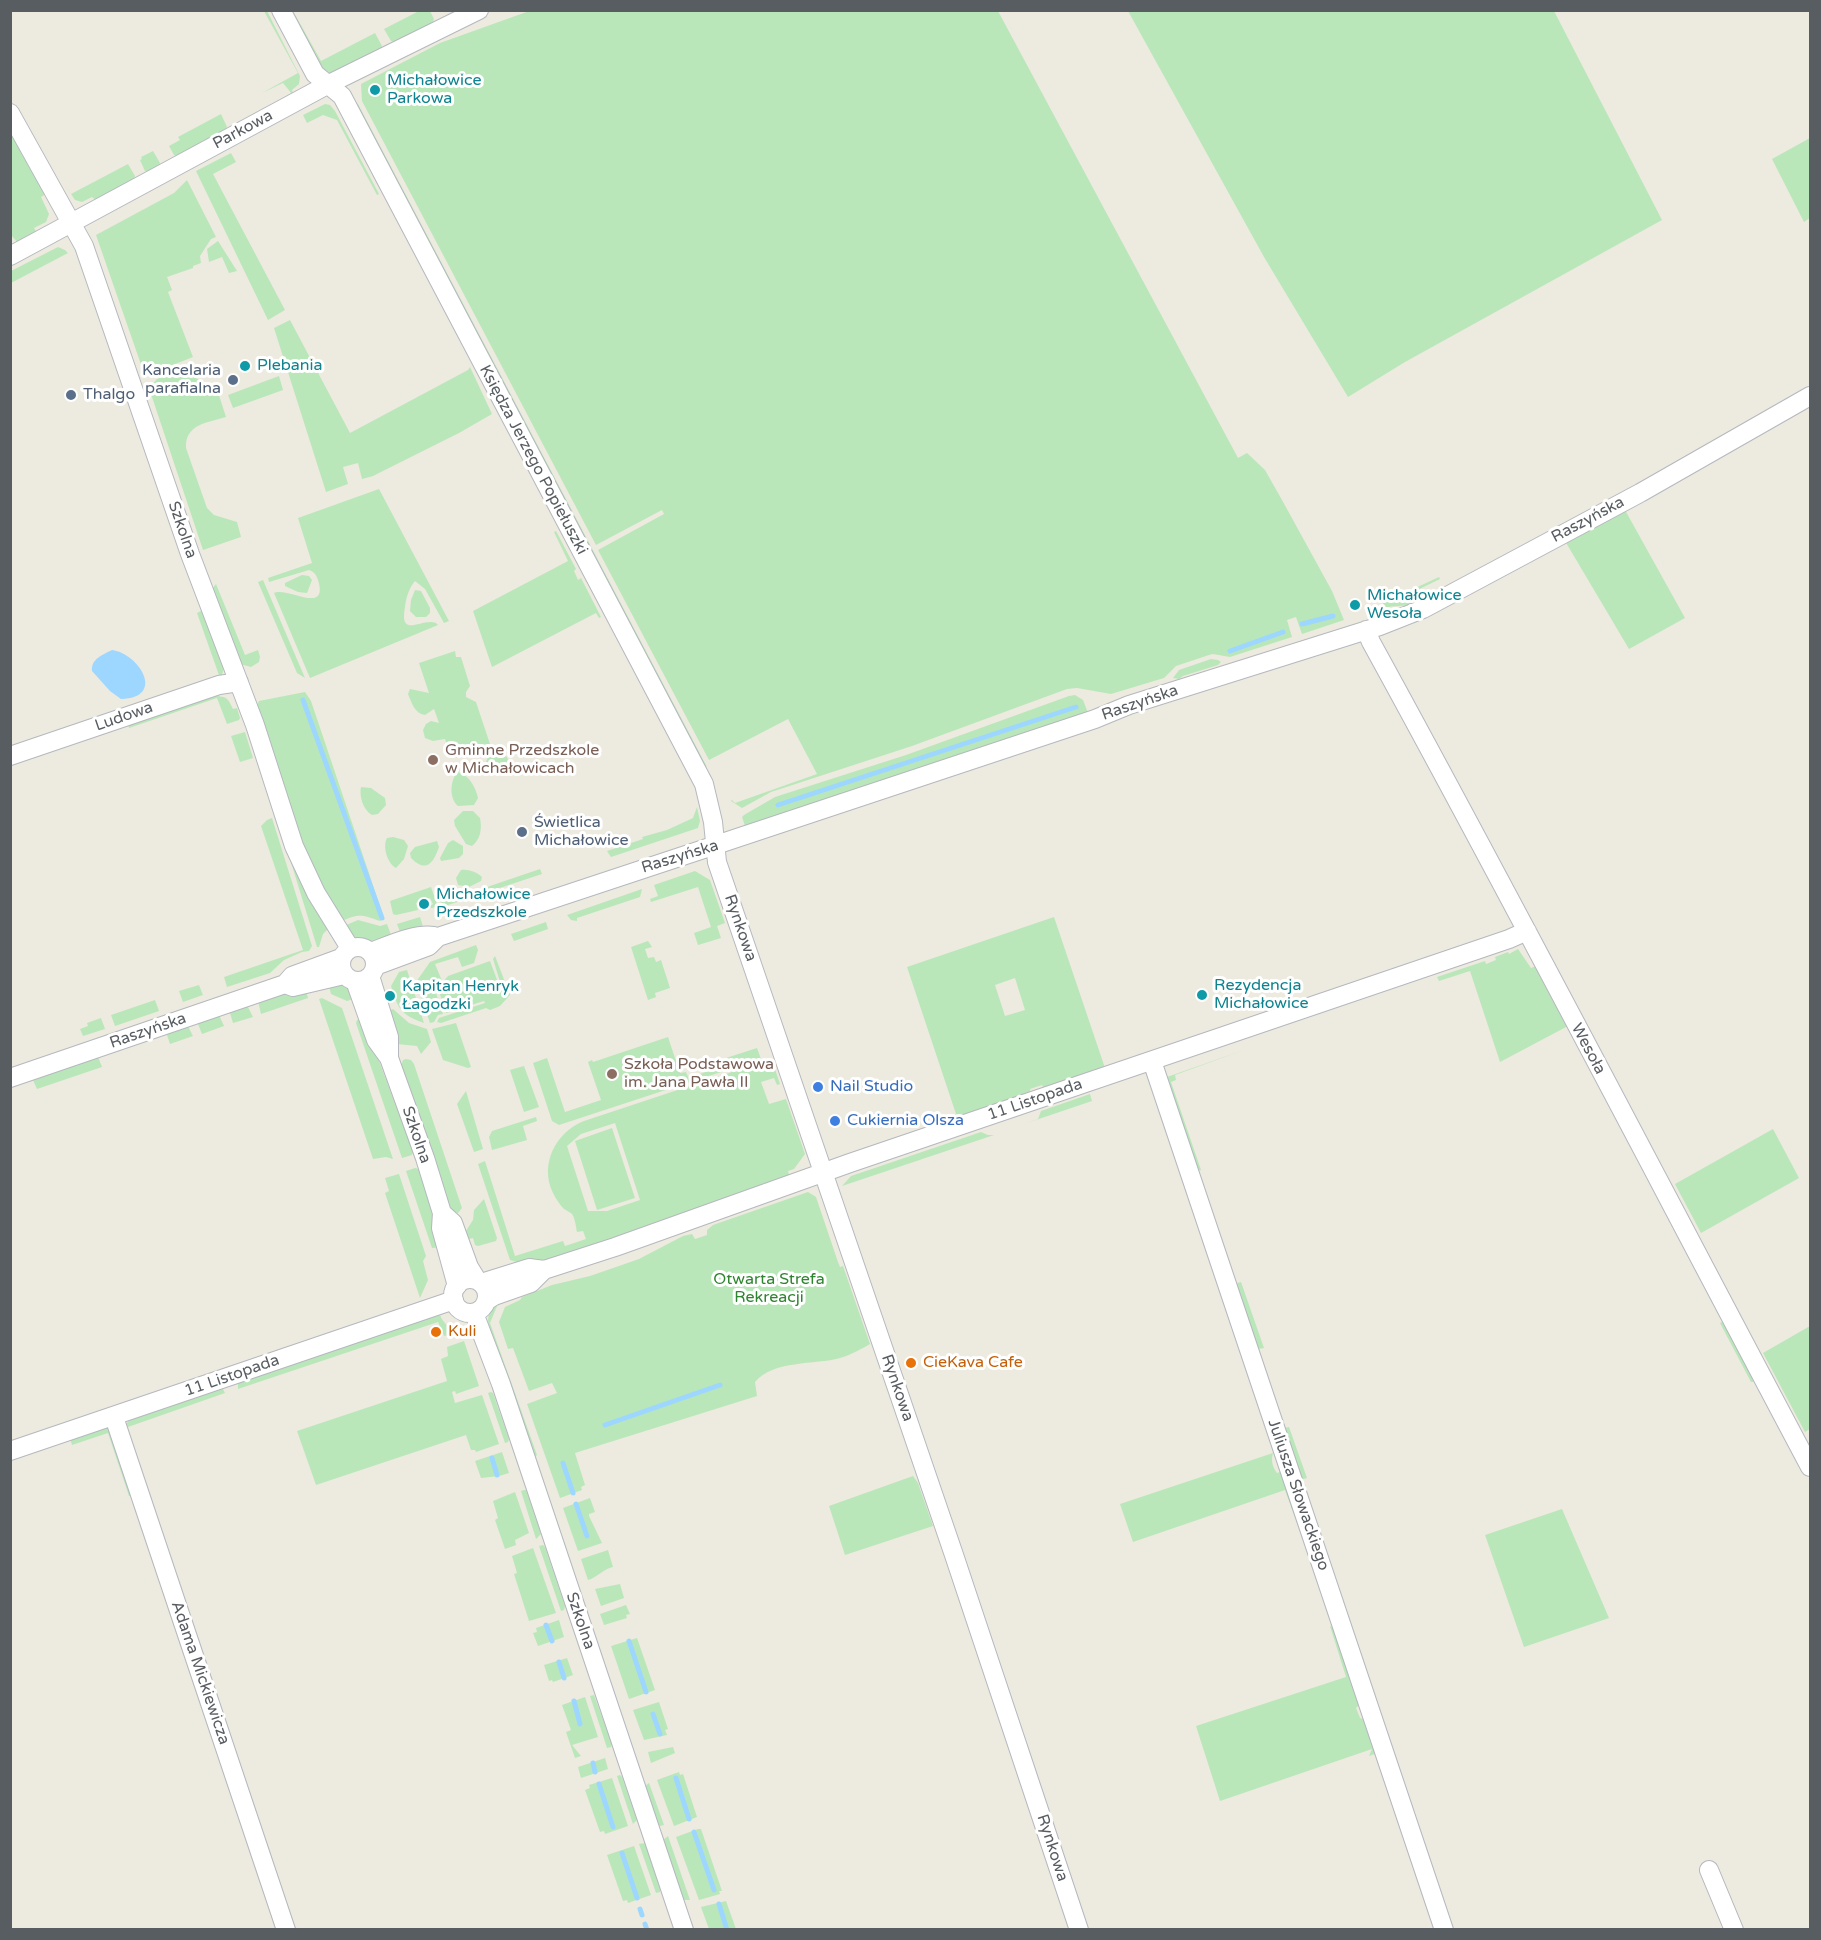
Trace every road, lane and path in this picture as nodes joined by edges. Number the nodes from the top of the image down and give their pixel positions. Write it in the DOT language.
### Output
graph roads {
  1 [pos="281,10"];
  2 [pos="479,10"];
  3 [pos="327,85"];
  4 [pos="10,113"];
  5 [pos="71,223"];
  6 [pos="10,256"];
  7 [pos="1810,396"];
  8 [pos="1366,630"];
  9 [pos="239,682"];
  10 [pos="10,756"];
  11 [pos="716,846"];
  12 [pos="1527,931"];
  13 [pos="358,965"];
  14 [pos="1152,1061"];
  15 [pos="10,1078"];
  16 [pos="824,1172"];
  17 [pos="442,1213"];
  18 [pos="544,1270"];
  19 [pos="479,1281"];
  20 [pos="455,1293"];
  21 [pos="480,1307"];
  22 [pos="114,1416"];
  23 [pos="1804,1439"];
  24 [pos="10,1451"];
  25 [pos="1810,1467"];
  26 [pos="1709,1870"];
  27 [pos="286,1929"];
  28 [pos="684,1929"];
  29 [pos="1079,1929"];
  30 [pos="1444,1929"];
  31 [pos="1734,1929"];
  1 -- 3 [label="street, Księdza Jerzego Popiełuszki"];
  2 -- 3 [label="street, Parkowa"];
  3 -- 5 [label="street, Parkowa"];
  3 -- 11 [label="street, Księdza Jerzego Popiełuszki"];
  4 -- 5 [label="street, Szkolna"];
  5 -- 6 [label="street, Parkowa"];
  5 -- 9 [label="street, Szkolna"];
  7 -- 8 [label="street, Raszyńska"];
  8 -- 11 [label="street, Raszyńska"];
  8 -- 12 [label="street, Wesoła"];
  9 -- 10 [label="street, Ludowa"];
  9 -- 13 [label="street, Szkolna"];
  11 -- 13 [label="street, Raszyńska"];
  11 -- 16 [label="street, Rynkowa"];
  12 -- 14 [label="street, 11 Listopada"];
  12 -- 23 [label="street, Wesoła"];
  13 -- 15 [label="street, Raszyńska"];
  13 -- 17 [label="street, Szkolna"];
  14 -- 16 [label="street, 11 Listopada"];
  14 -- 30 [label="street, Juliusza Słowackiego"];
  16 -- 18 [label="street, 11 Listopada"];
  16 -- 29 [label="street, Rynkowa"];
  17 -- 19 [label="street, Szkolna"];
  17 -- 20 [label="street, Szkolna"];
  18 -- 19 [label="street, 11 Listopada"];
  18 -- 21 [label="street, 11 Listopada"];
  19 -- 20 [label="street"];
  19 -- 21 [label="street"];
  20 -- 21 [label="street"];
  20 -- 22 [label="street, 11 Listopada"];
  21 -- 28 [label="street, Szkolna"];
  22 -- 24 [label="street, 11 Listopada"];
  22 -- 27 [label="street, Adama Mickiewicza"];
  23 -- 25 [label="street, Wesoła"];
  26 -- 31 [label="street"];
}
